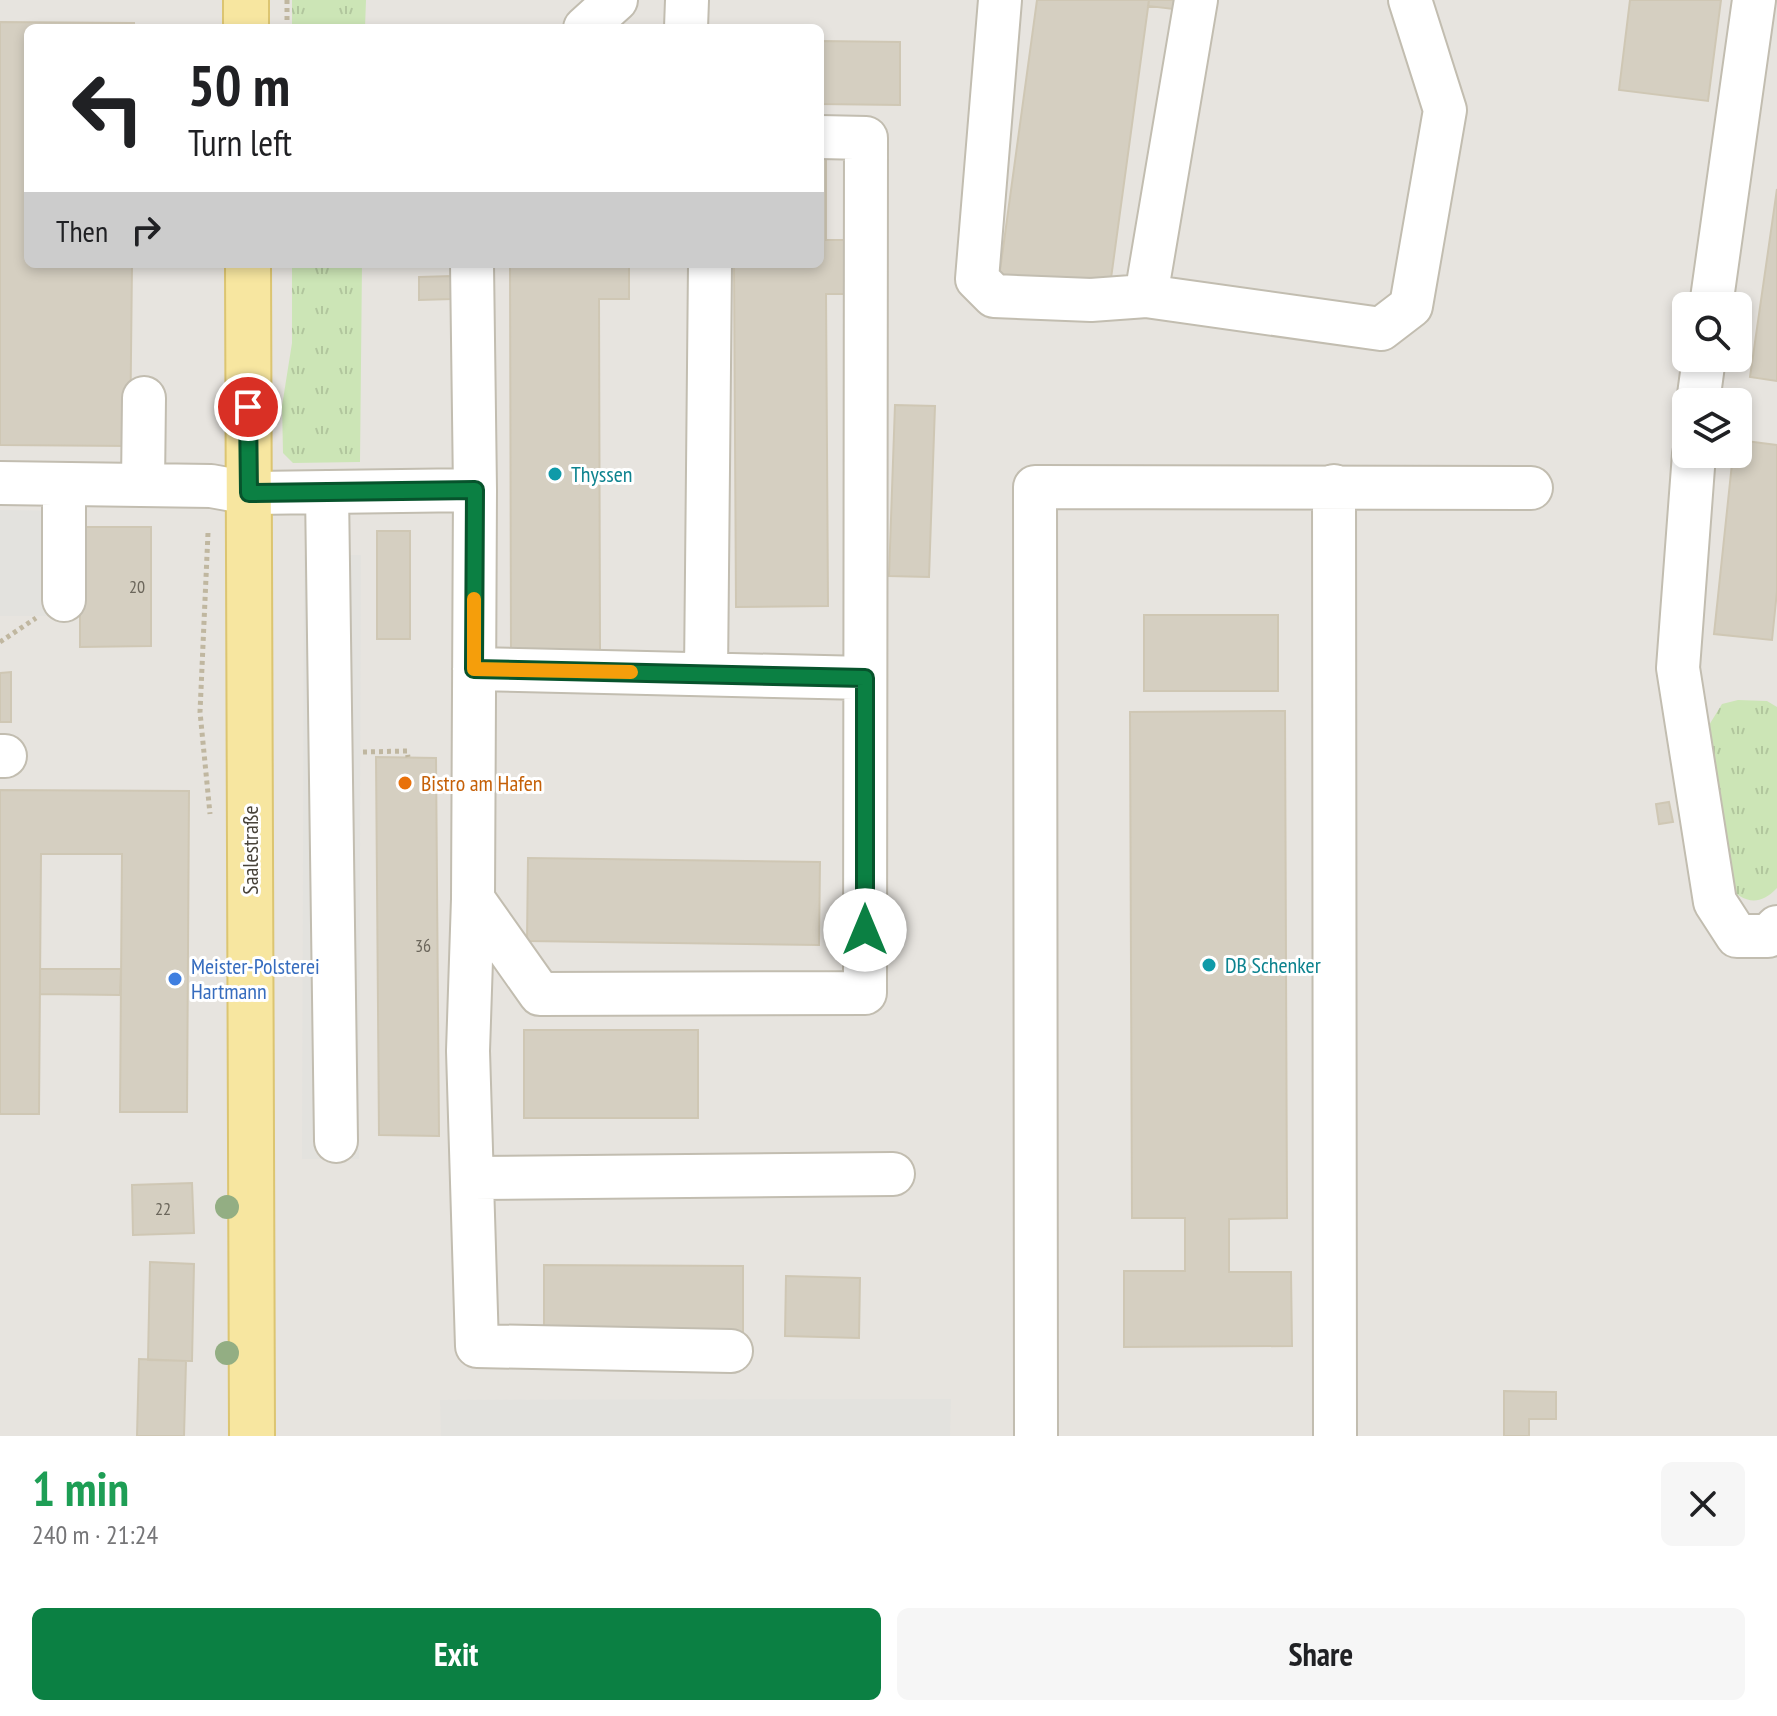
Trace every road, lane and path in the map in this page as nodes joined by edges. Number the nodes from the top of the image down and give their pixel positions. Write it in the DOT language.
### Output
graph roads {
  1 [pos="246,0"];
  2 [pos="287,0"];
  3 [pos="616,0"];
  4 [pos="687,0"];
  5 [pos="1000,0"];
  6 [pos="1196,0"];
  7 [pos="1410,0"];
  8 [pos="1754,0"];
  9 [pos="246,24"];
  10 [pos="287,24"];
  11 [pos="589,24"];
  12 [pos="686,24"];
  13 [pos="824,137"];
  14 [pos="248,268"];
  15 [pos="472,268"];
  16 [pos="710,268"];
  17 [pos="1713,292"];
  18 [pos="1146,296"];
  19 [pos="144,398"];
  20 [pos="1693,468"];
  21 [pos="0,483"];
  22 [pos="64,484"];
  23 [pos="143,484"];
  24 [pos="1334,486"];
  25 [pos="1531,488"];
  26 [pos="475,490"];
  27 [pos="327,492"];
  28 [pos="249,493"];
  29 [pos="0,517"];
  30 [pos="64,600"];
  31 [pos="474,669"];
  32 [pos="706,674"];
  33 [pos="865,678"];
  34 [pos="331,753"];
  35 [pos="408,757"];
  36 [pos="473,899"];
  37 [pos="1777,927"];
  38 [pos="336,1141"];
  39 [pos="893,1174"];
  40 [pos="472,1178"];
  41 [pos="731,1351"];
  42 [pos="252,1436"];
  43 [pos="1036,1436"];
  44 [pos="1335,1436"];
  1 -- 9 [label="main road"];
  2 -- 10 [label="path"];
  3 -- 11 [label="lane"];
  4 -- 12 [label="lane"];
  5 -- 18 [label="lane"];
  6 -- 18 [label="lane"];
  7 -- 18 [label="lane"];
  8 -- 17 [label="lane"];
  13 -- 33 [label="lane"];
  14 -- 28 [label="main road, Saalestraße"];
  15 -- 26 [label="lane"];
  16 -- 32 [label="lane"];
  19 -- 23 [label="lane"];
  20 -- 37 [label="lane"];
  21 -- 22 [label="lane"];
  21 -- 29 [label="lane"];
  22 -- 23 [label="lane"];
  22 -- 30 [label="lane"];
  23 -- 28 [label="lane"];
  24 -- 25 [label="lane"];
  24 -- 43 [label="lane"];
  24 -- 44 [label="lane"];
  26 -- 27 [label="lane"];
  26 -- 31 [label="lane"];
  27 -- 28 [label="lane"];
  27 -- 34 [label="lane"];
  28 -- 42 [label="main road, Saalestraße"];
  31 -- 32 [label="lane"];
  31 -- 36 [label="lane"];
  32 -- 33 [label="lane"];
  33 -- 36 [label="lane"];
  34 -- 35 [label="path"];
  34 -- 38 [label="lane"];
  36 -- 40 [label="lane"];
  39 -- 40 [label="lane"];
  40 -- 41 [label="lane"];
}
